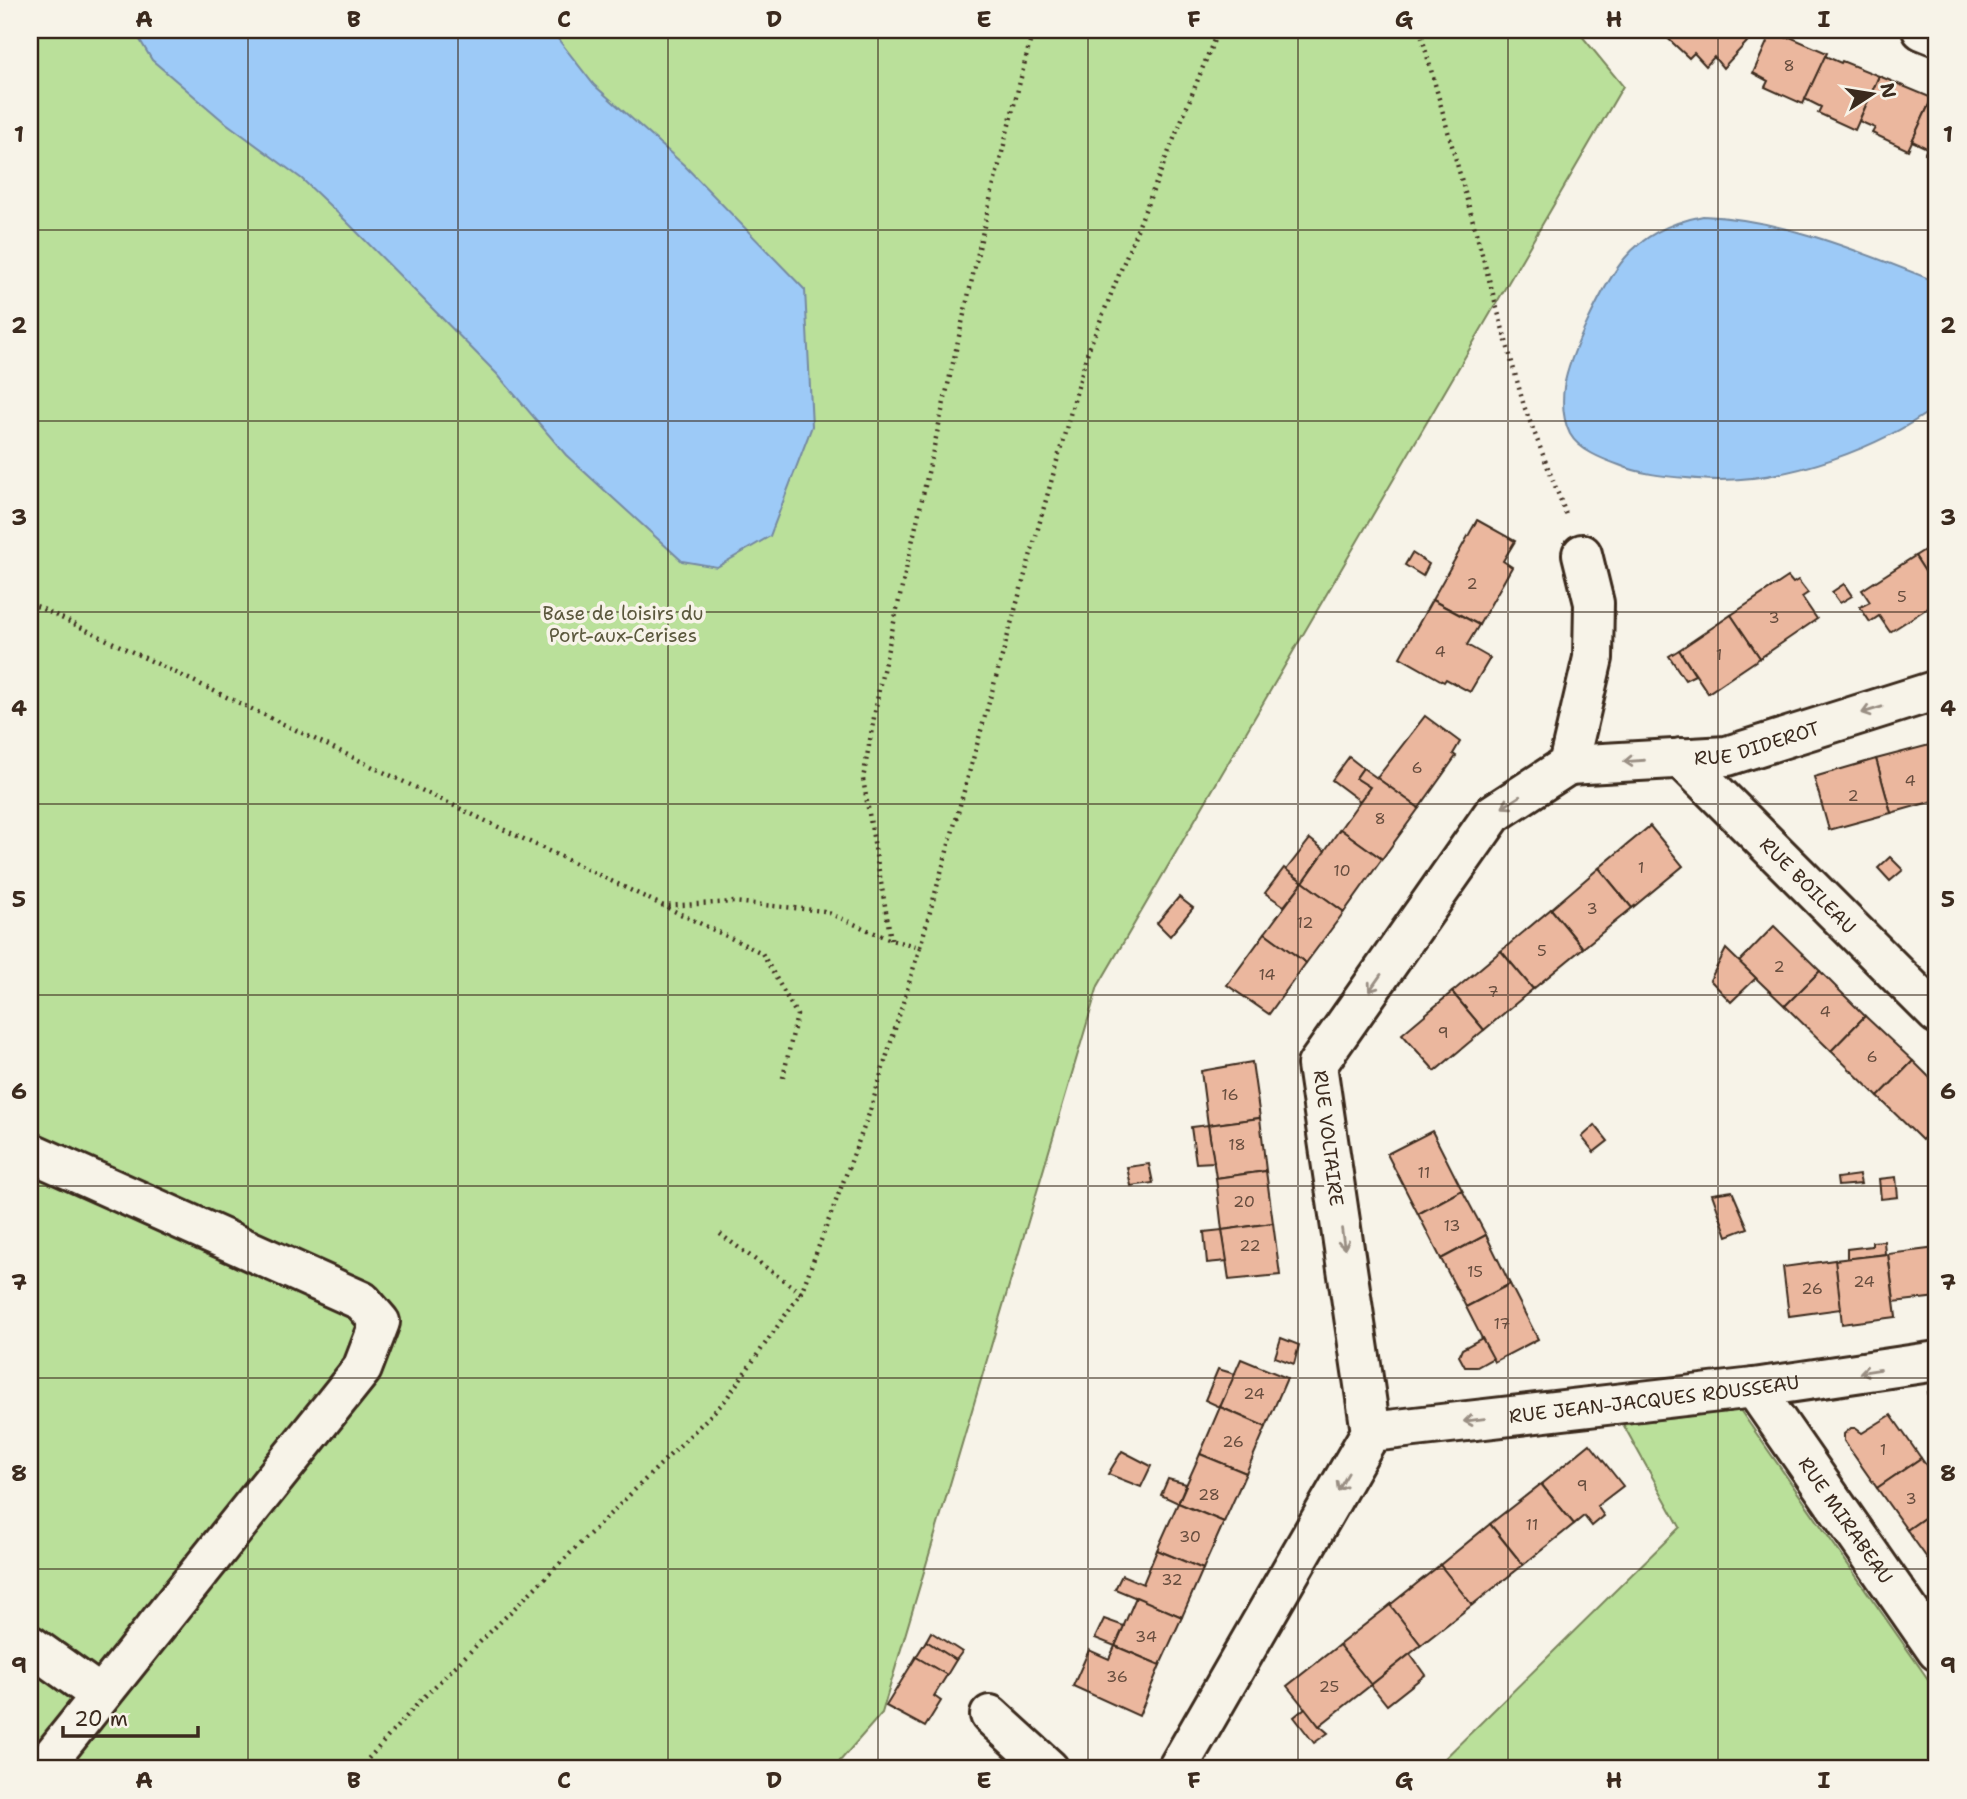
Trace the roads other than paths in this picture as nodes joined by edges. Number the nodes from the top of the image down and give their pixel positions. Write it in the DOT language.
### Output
graph roads {
  1 [pos="1922,30"];
  2 [pos="1937,36"];
  3 [pos="1581,554"];
  4 [pos="1937,690"];
  5 [pos="1681,758"];
  6 [pos="1568,765"];
  7 [pos="1937,1014"];
  8 [pos="30,1152"];
  9 [pos="1937,1360"];
  10 [pos="1754,1388"];
  11 [pos="1371,1433"];
  12 [pos="30,1645"];
  13 [pos="1937,1651"];
  14 [pos="100,1695"];
  15 [pos="990,1715"];
  16 [pos="42,1769"];
  17 [pos="1049,1769"];
  18 [pos="1177,1769"];
  1 -- 2 [label="street"];
  3 -- 6 [label="street"];
  4 -- 5 [label="street, RUE DIDEROT, one-way"];
  5 -- 6 [label="street, RUE DIDEROT, one-way"];
  5 -- 7 [label="street, RUE BOILEAU"];
  6 -- 11 [label="street, RUE VOLTAIRE, one-way"];
  8 -- 14 [label="street"];
  9 -- 10 [label="street, RUE JEAN-JACQUES ROUSSEAU, one-way"];
  10 -- 11 [label="street, RUE JEAN-JACQUES ROUSSEAU, one-way"];
  10 -- 13 [label="street, RUE MIRABEAU"];
  11 -- 18 [label="street, one-way"];
  12 -- 14 [label="street"];
  14 -- 16 [label="street"];
  15 -- 17 [label="street"];
}
